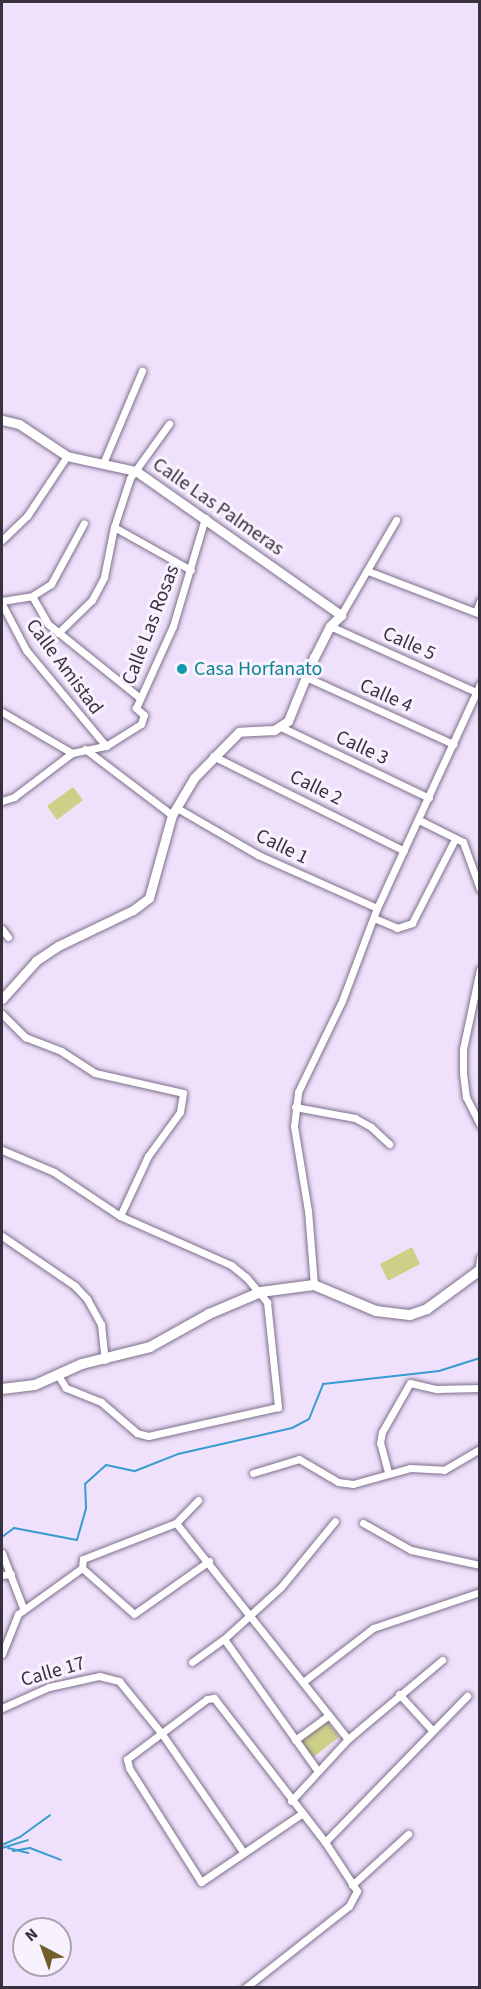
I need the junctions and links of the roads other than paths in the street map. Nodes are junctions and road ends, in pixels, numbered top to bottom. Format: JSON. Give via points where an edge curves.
{"nodes":[{"id":1,"x":142,"y":371,"type":"dead end"},
{"id":2,"x":2,"y":420,"type":"edge"},
{"id":3,"x":169,"y":424,"type":"dead end"},
{"id":4,"x":67,"y":456,"type":"junction"},
{"id":5,"x":104,"y":461,"type":"junction"},
{"id":6,"x":136,"y":471,"type":"junction"},
{"id":7,"x":206,"y":518,"type":"junction"},
{"id":8,"x":396,"y":520,"type":"dead end"},
{"id":9,"x":84,"y":523,"type":"dead end"},
{"id":10,"x":114,"y":527,"type":"junction"},
{"id":11,"x":2,"y":540,"type":"edge"},
{"id":12,"x":191,"y":570,"type":"junction"},
{"id":13,"x":368,"y":571,"type":"junction"},
{"id":14,"x":32,"y":596,"type":"junction"},
{"id":15,"x":480,"y":601,"type":"edge"},
{"id":16,"x":2,"y":603,"type":"edge"},
{"id":17,"x":478,"y":613,"type":"edge"},
{"id":18,"x":341,"y":615,"type":"junction"},
{"id":19,"x":330,"y":626,"type":"junction"},
{"id":20,"x":58,"y":633,"type":"junction"},
{"id":21,"x":306,"y":677,"type":"junction"},
{"id":22,"x":480,"y":684,"type":"edge"},
{"id":23,"x":476,"y":692,"type":"junction"},
{"id":24,"x":140,"y":698,"type":"junction"},
{"id":25,"x":2,"y":712,"type":"edge"},
{"id":26,"x":281,"y":727,"type":"junction"},
{"id":27,"x":453,"y":744,"type":"junction"},
{"id":28,"x":106,"y":746,"type":"junction"},
{"id":29,"x":85,"y":748,"type":"junction"},
{"id":30,"x":72,"y":753,"type":"junction"},
{"id":31,"x":212,"y":756,"type":"junction"},
{"id":32,"x":429,"y":798,"type":"junction"},
{"id":33,"x":2,"y":801,"type":"edge"},
{"id":34,"x":175,"y":812,"type":"junction"},
{"id":35,"x":419,"y":820,"type":"junction"},
{"id":36,"x":456,"y":840,"type":"junction"},
{"id":37,"x":405,"y":850,"type":"junction"},
{"id":38,"x":480,"y":889,"type":"edge"},
{"id":39,"x":377,"y":908,"type":"junction"},
{"id":40,"x":374,"y":918,"type":"junction"},
{"id":41,"x":2,"y":929,"type":"edge"},
{"id":42,"x":8,"y":937,"type":"dead end"},
{"id":43,"x":480,"y":969,"type":"edge"},
{"id":44,"x":2,"y":999,"type":"edge"},
{"id":45,"x":2,"y":1014,"type":"edge"},
{"id":46,"x":295,"y":1107,"type":"junction"},
{"id":47,"x":480,"y":1125,"type":"edge"},
{"id":48,"x":389,"y":1144,"type":"dead end"},
{"id":49,"x":2,"y":1150,"type":"edge"},
{"id":50,"x":120,"y":1216,"type":"junction"},
{"id":51,"x":2,"y":1236,"type":"edge"},
{"id":52,"x":480,"y":1258,"type":"edge"},
{"id":53,"x":479,"y":1273,"type":"edge"},
{"id":54,"x":314,"y":1285,"type":"junction"},
{"id":55,"x":261,"y":1292,"type":"junction"},
{"id":56,"x":105,"y":1360,"type":"junction"},
{"id":57,"x":58,"y":1375,"type":"junction"},
{"id":58,"x":480,"y":1388,"type":"edge"},
{"id":59,"x":2,"y":1389,"type":"edge"},
{"id":60,"x":480,"y":1449,"type":"edge"},
{"id":61,"x":388,"y":1472,"type":"junction"},
{"id":62,"x":253,"y":1473,"type":"dead end"},
{"id":63,"x":198,"y":1500,"type":"dead end"},
{"id":64,"x":335,"y":1521,"type":"dead end"},
{"id":65,"x":176,"y":1523,"type":"junction"},
{"id":66,"x":363,"y":1523,"type":"dead end"},
{"id":67,"x":2,"y":1553,"type":"edge"},
{"id":68,"x":209,"y":1561,"type":"junction"},
{"id":69,"x":480,"y":1564,"type":"edge"},
{"id":70,"x":82,"y":1569,"type":"junction"},
{"id":71,"x":11,"y":1574,"type":"junction"},
{"id":72,"x":2,"y":1575,"type":"edge"},
{"id":73,"x":480,"y":1592,"type":"edge"},
{"id":74,"x":23,"y":1608,"type":"junction"},
{"id":75,"x":250,"y":1615,"type":"junction"},
{"id":76,"x":11,"y":1630,"type":"junction"},
{"id":77,"x":2,"y":1634,"type":"edge"},
{"id":78,"x":224,"y":1639,"type":"junction"},
{"id":79,"x":2,"y":1654,"type":"edge"},
{"id":80,"x":442,"y":1660,"type":"dead end"},
{"id":81,"x":192,"y":1662,"type":"dead end"},
{"id":82,"x":303,"y":1682,"type":"junction"},
{"id":83,"x":399,"y":1694,"type":"junction"},
{"id":84,"x":466,"y":1696,"type":"dead end"},
{"id":85,"x":2,"y":1708,"type":"edge"},
{"id":86,"x":329,"y":1715,"type":"junction"},
{"id":87,"x":432,"y":1730,"type":"junction"},
{"id":88,"x":162,"y":1734,"type":"junction"},
{"id":89,"x":348,"y":1739,"type":"junction"},
{"id":90,"x":295,"y":1740,"type":"junction"},
{"id":91,"x":317,"y":1770,"type":"junction"},
{"id":92,"x":291,"y":1801,"type":"junction"},
{"id":93,"x":301,"y":1814,"type":"junction"},
{"id":94,"x":408,"y":1834,"type":"dead end"},
{"id":95,"x":325,"y":1842,"type":"junction"},
{"id":96,"x":243,"y":1852,"type":"junction"},
{"id":97,"x":352,"y":1885,"type":"junction"},
{"id":98,"x":245,"y":1988,"type":"edge"}],
"edges":[{"from":1,"to":5,"type":"street"},
{"from":2,"to":4,"type":"street","name":"Calle Las Palmeras","via":[[19,424]]},
{"from":3,"to":6,"type":"street"},
{"from":4,"to":5,"type":"street","name":"Calle Las Palmeras"},
{"from":4,"to":11,"type":"street","via":[[27,516]]},
{"from":5,"to":6,"type":"street","name":"Calle Las Palmeras"},
{"from":6,"to":7,"type":"street","name":"Calle Las Palmeras"},
{"from":6,"to":10,"type":"street","via":[[123,493]]},
{"from":7,"to":12,"type":"street","name":"Calle Las Rosas"},
{"from":7,"to":18,"type":"street","name":"Calle Las Palmeras"},
{"from":8,"to":13,"type":"street"},
{"from":9,"to":14,"type":"street","via":[[51,584]]},
{"from":10,"to":12,"type":"street"},
{"from":10,"to":20,"type":"street","via":[[104,577],[92,600]]},
{"from":12,"to":24,"type":"street","name":"Calle Las Rosas","via":[[173,626]]},
{"from":13,"to":17,"type":"street"},
{"from":13,"to":18,"type":"street"},
{"from":14,"to":16,"type":"street"},
{"from":14,"to":20,"type":"street"},
{"from":15,"to":17,"type":"street"},
{"from":16,"to":28,"type":"street","name":"Calle Amistad","via":[[27,650]]},
{"from":18,"to":19,"type":"street"},
{"from":19,"to":21,"type":"street"},
{"from":19,"to":23,"type":"street","name":"Calle 5"},
{"from":20,"to":24,"type":"street"},
{"from":21,"to":26,"type":"street","via":[[288,721]]},
{"from":21,"to":27,"type":"street","name":"Calle 4"},
{"from":22,"to":23,"type":"street"},
{"from":23,"to":27,"type":"street"},
{"from":24,"to":28,"type":"street","name":"Calle Las Rosas","via":[[136,708],[144,716],[141,724]]},
{"from":25,"to":30,"type":"street"},
{"from":26,"to":31,"type":"street","via":[[239,732]]},
{"from":26,"to":32,"type":"street","name":"Calle 3"},
{"from":27,"to":32,"type":"street"},
{"from":28,"to":29,"type":"street","name":"Calle Las Rosas"},
{"from":29,"to":30,"type":"street","name":"Calle Las Rosas"},
{"from":29,"to":34,"type":"street","name":"Calle 1"},
{"from":30,"to":33,"type":"street","name":"Calle Las Rosas","via":[[14,797]]},
{"from":31,"to":34,"type":"street"},
{"from":31,"to":37,"type":"street","name":"Calle 2"},
{"from":32,"to":35,"type":"street"},
{"from":34,"to":39,"type":"street","name":"Calle 1","via":[[258,855]]},
{"from":34,"to":44,"type":"street","via":[[152,890],[142,905],[58,946],[36,961]]},
{"from":35,"to":36,"type":"street"},
{"from":35,"to":37,"type":"street"},
{"from":36,"to":38,"type":"street","via":[[468,850]]},
{"from":36,"to":40,"type":"street","via":[[412,922],[397,928]]},
{"from":37,"to":39,"type":"street"},
{"from":39,"to":40,"type":"street"},
{"from":40,"to":46,"type":"street","via":[[342,1001],[303,1077]]},
{"from":41,"to":42,"type":"street"},
{"from":43,"to":47,"type":"street","via":[[463,1073],[466,1097]]},
{"from":45,"to":50,"type":"street","via":[[25,1037],[61,1051],[95,1073],[183,1094],[180,1112],[148,1156]]},
{"from":46,"to":48,"type":"street","via":[[355,1118],[371,1126]]},
{"from":46,"to":54,"type":"street","via":[[294,1126],[305,1188]]},
{"from":49,"to":50,"type":"street","via":[[54,1172]]},
{"from":50,"to":55,"type":"street","via":[[231,1265]]},
{"from":51,"to":56,"type":"street","via":[[75,1286],[87,1299],[101,1324]]},
{"from":52,"to":53,"type":"street"},
{"from":53,"to":54,"type":"main road","via":[[427,1309],[410,1315],[376,1311]]},
{"from":54,"to":55,"type":"main road","via":[[298,1284]]},
{"from":55,"to":56,"type":"main road","via":[[209,1314],[150,1347]]},
{"from":55,"to":57,"type":"street","via":[[267,1302],[278,1407],[148,1436],[137,1433],[101,1402],[66,1388]]},
{"from":56,"to":57,"type":"main road","via":[[82,1364]]},
{"from":57,"to":59,"type":"main road","via":[[16,1390]]},
{"from":58,"to":61,"type":"street","via":[[437,1389],[410,1383],[382,1432],[380,1443]]},
{"from":60,"to":61,"type":"street","via":[[444,1470]]},
{"from":61,"to":62,"type":"street","via":[[353,1484],[338,1482],[299,1459]]},
{"from":63,"to":65,"type":"street"},
{"from":64,"to":75,"type":"street","via":[[281,1587]]},
{"from":65,"to":68,"type":"street"},
{"from":65,"to":70,"type":"street","via":[[82,1559]]},
{"from":66,"to":69,"type":"street","via":[[411,1550]]},
{"from":67,"to":71,"type":"street"},
{"from":68,"to":70,"type":"street","via":[[134,1614]]},
{"from":68,"to":75,"type":"street"},
{"from":70,"to":74,"type":"street"},
{"from":71,"to":72,"type":"street"},
{"from":71,"to":74,"type":"street"},
{"from":73,"to":82,"type":"street","via":[[373,1628]]},
{"from":74,"to":76,"type":"street"},
{"from":75,"to":78,"type":"street"},
{"from":75,"to":82,"type":"street","via":[[295,1677]]},
{"from":76,"to":77,"type":"street"},
{"from":76,"to":79,"type":"street"},
{"from":78,"to":81,"type":"street"},
{"from":78,"to":90,"type":"street"},
{"from":80,"to":83,"type":"street"},
{"from":82,"to":86,"type":"street"},
{"from":83,"to":87,"type":"street"},
{"from":83,"to":89,"type":"street"},
{"from":84,"to":87,"type":"street"},
{"from":85,"to":88,"type":"street","name":"Calle 17","via":[[39,1690],[110,1677],[127,1688]]},
{"from":86,"to":89,"type":"street"},
{"from":86,"to":90,"type":"street"},
{"from":87,"to":95,"type":"street"},
{"from":88,"to":92,"type":"street","via":[[214,1698]]},
{"from":88,"to":96,"type":"street","name":"Calle 17"},
{"from":88,"to":96,"type":"street","via":[[130,1754],[127,1765],[195,1876],[201,1882],[207,1881]]},
{"from":89,"to":91,"type":"street"},
{"from":90,"to":91,"type":"street"},
{"from":91,"to":92,"type":"street"},
{"from":92,"to":93,"type":"street"},
{"from":93,"to":95,"type":"street"},
{"from":93,"to":96,"type":"street"},
{"from":94,"to":97,"type":"street"},
{"from":95,"to":97,"type":"street"},
{"from":97,"to":98,"type":"street","via":[[357,1891],[349,1906]]}]}
